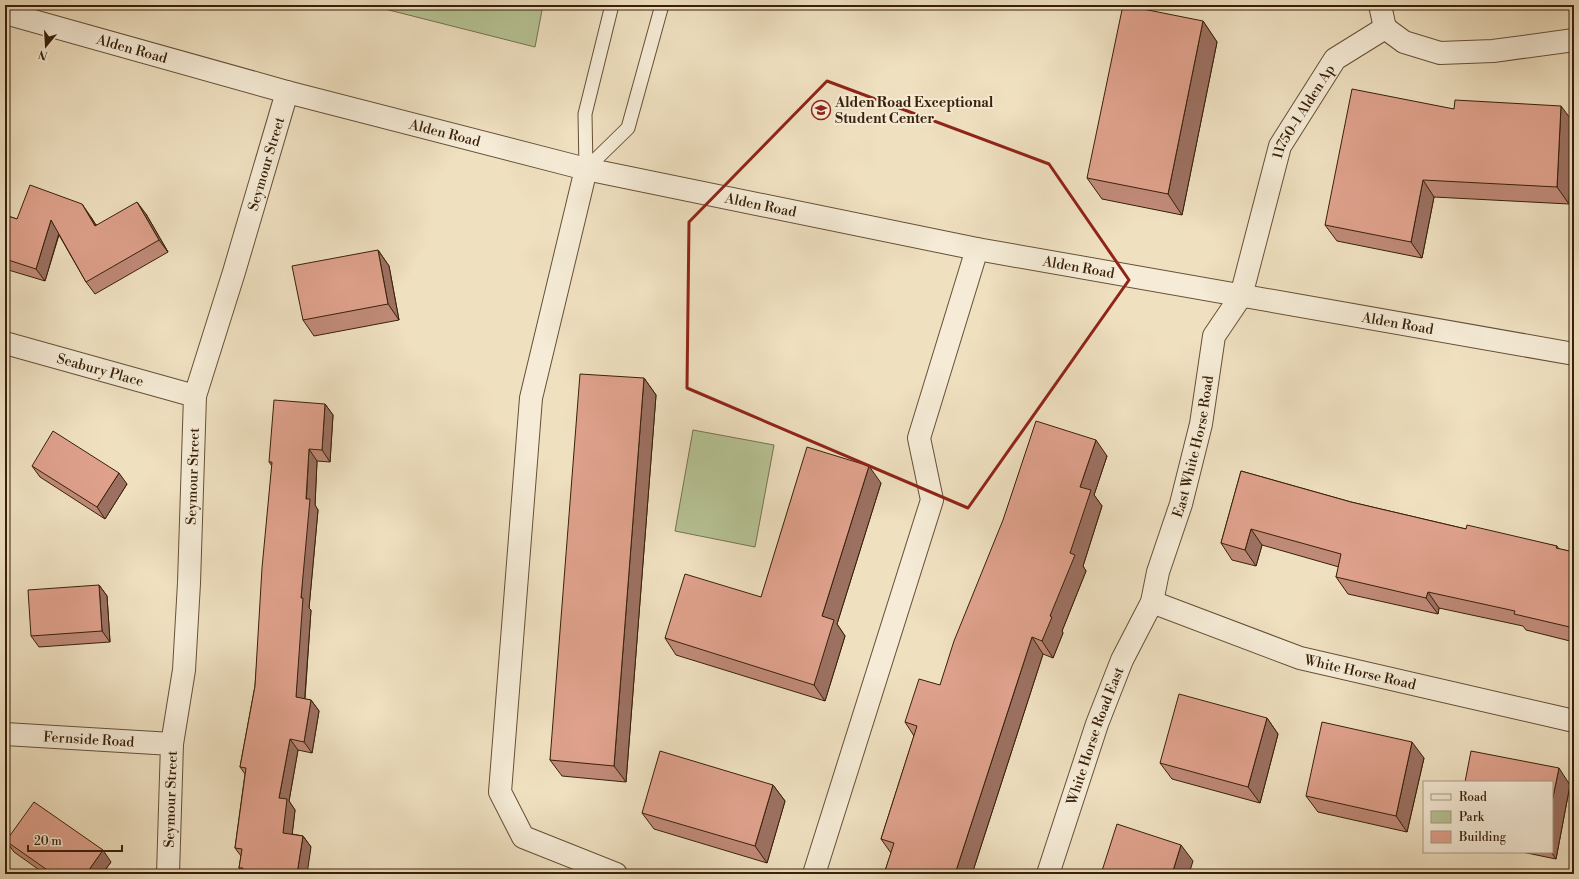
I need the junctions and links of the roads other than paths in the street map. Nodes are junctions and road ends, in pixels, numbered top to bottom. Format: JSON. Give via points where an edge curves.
{"nodes":[{"id":1,"x":612,"y":5,"type":"edge"},
{"id":2,"x":662,"y":5,"type":"edge"},
{"id":3,"x":1380,"y":5,"type":"edge"},
{"id":4,"x":5,"y":13,"type":"edge"},
{"id":5,"x":1385,"y":28,"type":"junction"},
{"id":6,"x":1574,"y":40,"type":"edge"},
{"id":7,"x":287,"y":92,"type":"junction"},
{"id":8,"x":586,"y":169,"type":"junction"},
{"id":9,"x":977,"y":249,"type":"junction"},
{"id":10,"x":1241,"y":296,"type":"junction"},
{"id":11,"x":5,"y":343,"type":"edge"},
{"id":12,"x":1528,"y":347,"type":"junction"},
{"id":13,"x":1574,"y":354,"type":"edge"},
{"id":14,"x":1574,"y":370,"type":"edge"},
{"id":15,"x":195,"y":396,"type":"junction"},
{"id":16,"x":1152,"y":602,"type":"junction"},
{"id":17,"x":1574,"y":721,"type":"edge"},
{"id":18,"x":5,"y":734,"type":"edge"},
{"id":19,"x":172,"y":744,"type":"junction"},
{"id":20,"x":168,"y":874,"type":"edge"},
{"id":21,"x":616,"y":874,"type":"edge"},
{"id":22,"x":814,"y":874,"type":"edge"},
{"id":23,"x":1048,"y":874,"type":"edge"}],
"edges":[{"from":1,"to":8,"type":"lane","via":[[585,114]]},
{"from":2,"to":8,"type":"lane","via":[[628,128]]},
{"from":3,"to":5,"type":"street"},
{"from":4,"to":7,"type":"street","name":"Alden Road"},
{"from":5,"to":6,"type":"street","via":[[1404,42],[1440,53],[1493,51]]},
{"from":5,"to":10,"type":"street","name":"11750-1 Alden Ap","via":[[1335,59],[1280,146]]},
{"from":7,"to":8,"type":"street","name":"Alden Road"},
{"from":7,"to":15,"type":"street","name":"Seymour Street"},
{"from":8,"to":9,"type":"street","name":"Alden Road"},
{"from":8,"to":21,"type":"street","via":[[531,398],[500,792],[523,837]]},
{"from":9,"to":10,"type":"street","name":"Alden Road"},
{"from":9,"to":22,"type":"street","via":[[919,438],[932,500]]},
{"from":10,"to":12,"type":"street","name":"Alden Road"},
{"from":10,"to":16,"type":"street","name":"East White Horse Road","via":[[1214,336],[1201,424],[1181,504],[1158,572]]},
{"from":11,"to":15,"type":"street","name":"Seabury Place"},
{"from":12,"to":13,"type":"street","name":"Alden Road"},
{"from":12,"to":14,"type":"street","name":"Alden Road"},
{"from":15,"to":19,"type":"street","name":"Seymour Street","via":[[190,583],[184,670]]},
{"from":16,"to":17,"type":"street","name":"White Horse Road","via":[[1300,658]]},
{"from":16,"to":23,"type":"street","name":"White Horse Road East","via":[[1122,660],[1097,724]]},
{"from":18,"to":19,"type":"street","name":"Fernside Road"},
{"from":19,"to":20,"type":"street","name":"Seymour Street"}]}
